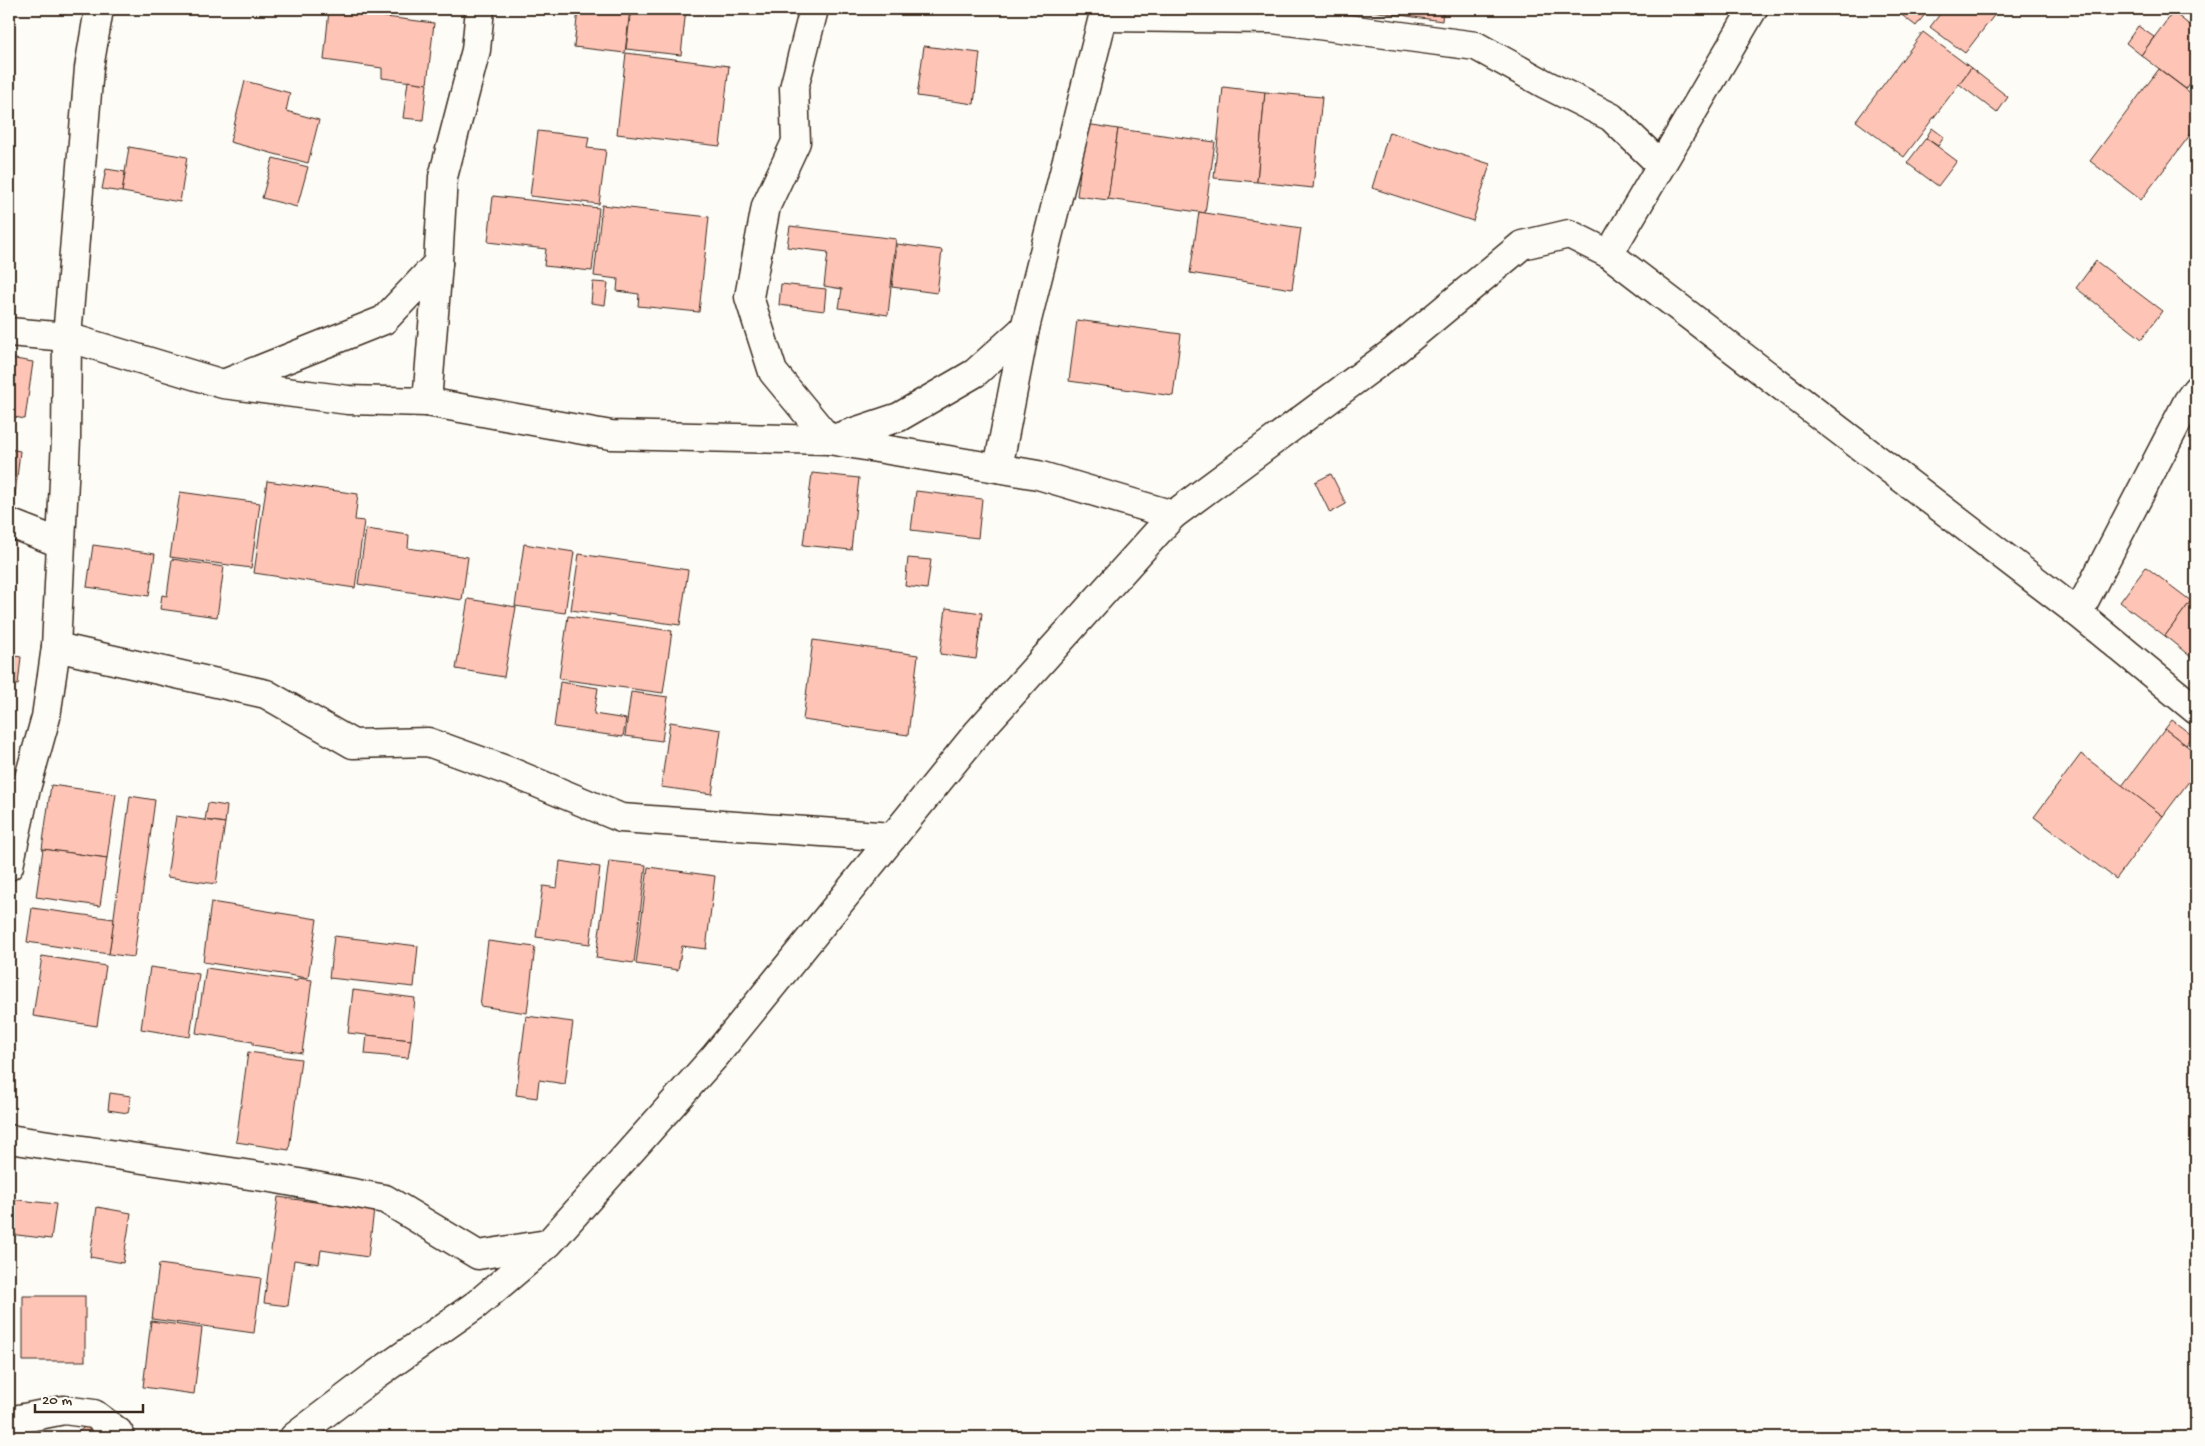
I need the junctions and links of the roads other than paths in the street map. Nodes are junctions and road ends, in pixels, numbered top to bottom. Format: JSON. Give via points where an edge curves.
{"nodes":[{"id":1,"x":99,"y":9,"type":"edge"},
{"id":2,"x":480,"y":9,"type":"edge"},
{"id":3,"x":814,"y":9,"type":"edge"},
{"id":4,"x":1753,"y":9,"type":"edge"},
{"id":5,"x":1105,"y":13,"type":"edge"},
{"id":6,"x":1661,"y":165,"type":"junction"},
{"id":7,"x":1609,"y":254,"type":"junction"},
{"id":8,"x":438,"y":264,"type":"junction"},
{"id":9,"x":1024,"y":328,"type":"junction"},
{"id":10,"x":9,"y":332,"type":"edge"},
{"id":11,"x":67,"y":336,"type":"junction"},
{"id":12,"x":223,"y":384,"type":"junction"},
{"id":13,"x":2196,"y":390,"type":"edge"},
{"id":14,"x":427,"y":402,"type":"junction"},
{"id":15,"x":829,"y":440,"type":"junction"},
{"id":16,"x":998,"y":468,"type":"junction"},
{"id":17,"x":1172,"y":516,"type":"junction"},
{"id":18,"x":9,"y":523,"type":"edge"},
{"id":19,"x":60,"y":543,"type":"junction"},
{"id":20,"x":2078,"y":613,"type":"junction"},
{"id":21,"x":56,"y":647,"type":"junction"},
{"id":22,"x":2196,"y":710,"type":"edge"},
{"id":23,"x":893,"y":837,"type":"junction"},
{"id":24,"x":9,"y":866,"type":"edge"},
{"id":25,"x":9,"y":1139,"type":"edge"},
{"id":26,"x":549,"y":1244,"type":"junction"},
{"id":27,"x":9,"y":1421,"type":"edge"},
{"id":28,"x":120,"y":1437,"type":"edge"},
{"id":29,"x":294,"y":1437,"type":"edge"}],
"edges":[{"from":1,"to":11,"type":"street","via":[[90,68]]},
{"from":2,"to":8,"type":"street","via":[[476,50],[443,177]]},
{"from":3,"to":15,"type":"street","via":[[794,88],[796,142],[766,206],[749,297],[773,372]]},
{"from":4,"to":6,"type":"street"},
{"from":5,"to":6,"type":"street","via":[[1273,19],[1476,46],[1611,117]]},
{"from":5,"to":9,"type":"street"},
{"from":6,"to":7,"type":"street"},
{"from":7,"to":17,"type":"street","via":[[1569,234],[1522,245],[1393,352]]},
{"from":7,"to":20,"type":"street"},
{"from":8,"to":12,"type":"street","via":[[384,320]]},
{"from":8,"to":14,"type":"street"},
{"from":9,"to":15,"type":"street","via":[[975,372],[899,417]]},
{"from":9,"to":16,"type":"street"},
{"from":10,"to":11,"type":"street"},
{"from":11,"to":12,"type":"street"},
{"from":11,"to":19,"type":"street"},
{"from":12,"to":14,"type":"street","via":[[348,400]]},
{"from":13,"to":20,"type":"street"},
{"from":14,"to":15,"type":"street","via":[[611,434]]},
{"from":15,"to":16,"type":"street"},
{"from":16,"to":17,"type":"street","via":[[1038,475]]},
{"from":17,"to":23,"type":"street","via":[[978,732]]},
{"from":18,"to":19,"type":"street"},
{"from":19,"to":21,"type":"street"},
{"from":20,"to":22,"type":"street"},
{"from":21,"to":23,"type":"street","via":[[266,694],[353,744],[428,742],[621,818]]},
{"from":21,"to":24,"type":"street","via":[[46,717]]},
{"from":23,"to":26,"type":"street","via":[[716,1055]]},
{"from":25,"to":26,"type":"street","via":[[386,1198],[478,1255]]},
{"from":26,"to":29,"type":"street","via":[[476,1304]]},
{"from":27,"to":28,"type":"street","via":[[64,1410],[94,1414]]}]}
